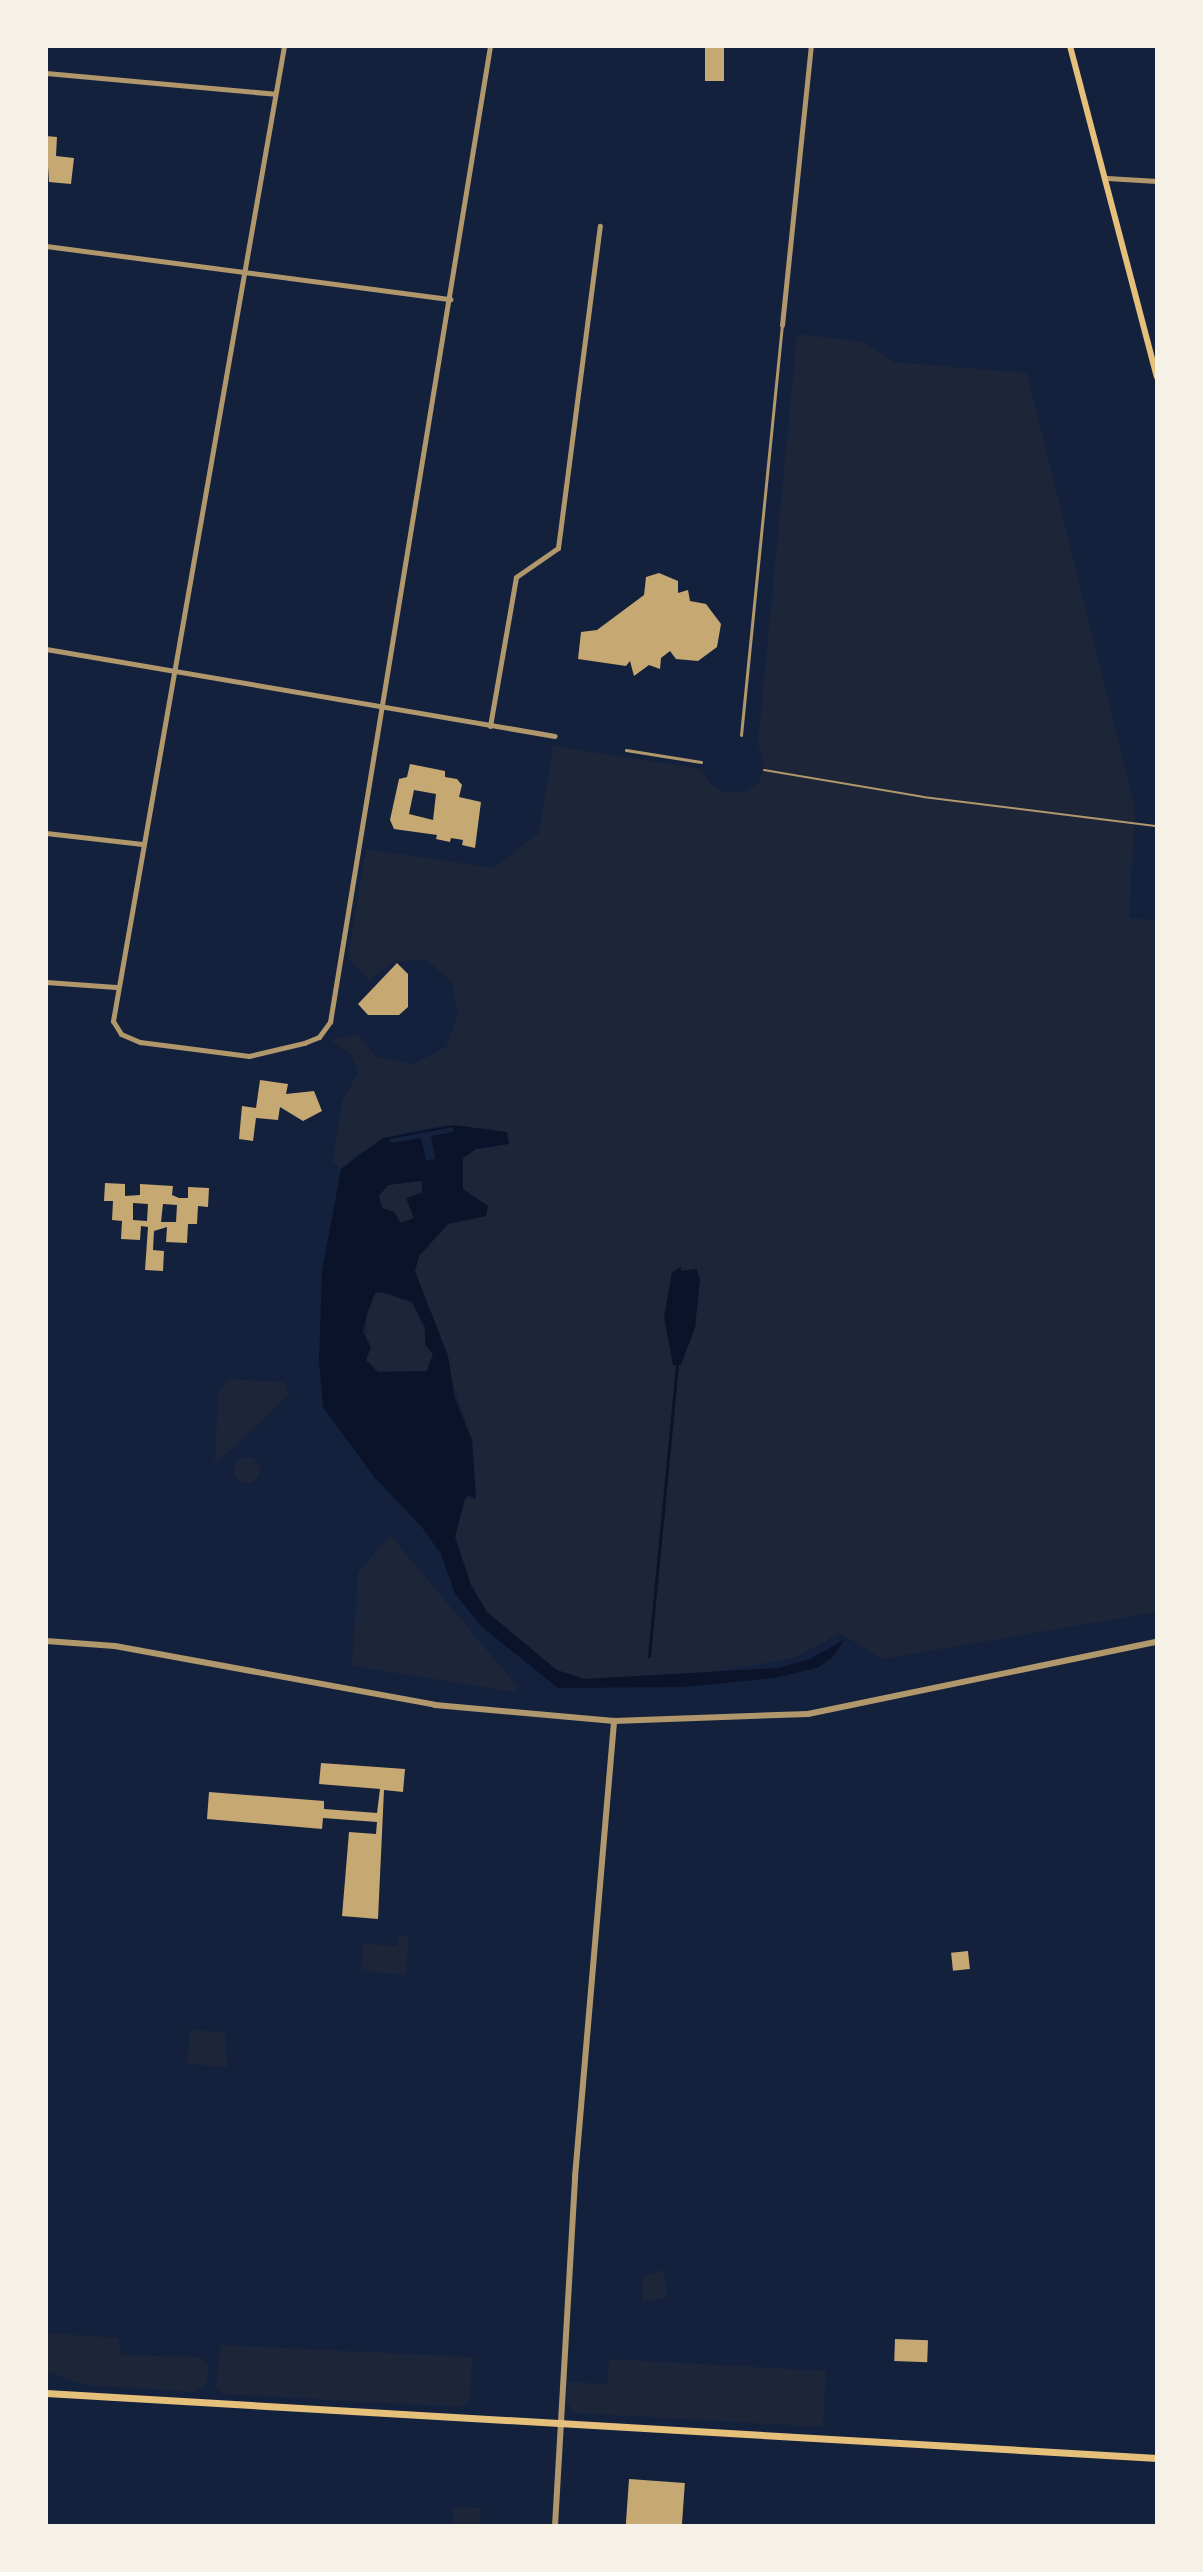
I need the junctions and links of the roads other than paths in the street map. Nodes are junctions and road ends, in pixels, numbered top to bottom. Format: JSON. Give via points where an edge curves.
{"nodes":[{"id":1,"x":284,"y":46,"type":"edge"},
{"id":2,"x":490,"y":46,"type":"edge"},
{"id":3,"x":811,"y":46,"type":"edge"},
{"id":4,"x":1070,"y":46,"type":"edge"},
{"id":5,"x":46,"y":73,"type":"edge"},
{"id":6,"x":275,"y":94,"type":"junction"},
{"id":7,"x":1107,"y":178,"type":"junction"},
{"id":8,"x":1157,"y":181,"type":"edge"},
{"id":9,"x":600,"y":226,"type":"dead end"},
{"id":10,"x":46,"y":246,"type":"edge"},
{"id":11,"x":244,"y":271,"type":"junction"},
{"id":12,"x":451,"y":299,"type":"junction"},
{"id":13,"x":782,"y":325,"type":"joint"},
{"id":14,"x":1157,"y":377,"type":"edge"},
{"id":15,"x":46,"y":649,"type":"edge"},
{"id":16,"x":173,"y":671,"type":"junction"},
{"id":17,"x":385,"y":711,"type":"junction"},
{"id":18,"x":490,"y":726,"type":"junction"},
{"id":19,"x":741,"y":735,"type":"dead end"},
{"id":20,"x":555,"y":736,"type":"dead end"},
{"id":21,"x":626,"y":750,"type":"dead end"},
{"id":22,"x":701,"y":762,"type":"dead end"},
{"id":23,"x":764,"y":770,"type":"dead end"},
{"id":24,"x":1157,"y":826,"type":"edge"},
{"id":25,"x":46,"y":833,"type":"edge"},
{"id":26,"x":142,"y":844,"type":"junction"},
{"id":27,"x":46,"y":982,"type":"edge"},
{"id":28,"x":116,"y":987,"type":"junction"},
{"id":29,"x":46,"y":1641,"type":"edge"},
{"id":30,"x":1157,"y":1642,"type":"edge"},
{"id":31,"x":614,"y":1721,"type":"junction"},
{"id":32,"x":46,"y":2393,"type":"edge"},
{"id":33,"x":559,"y":2423,"type":"junction"},
{"id":34,"x":1157,"y":2458,"type":"edge"},
{"id":35,"x":555,"y":2526,"type":"edge"}],
"edges":[{"from":1,"to":6,"type":"street"},
{"from":2,"to":12,"type":"street"},
{"from":3,"to":13,"type":"street"},
{"from":4,"to":7,"type":"main road"},
{"from":5,"to":6,"type":"street"},
{"from":6,"to":11,"type":"street"},
{"from":7,"to":8,"type":"street"},
{"from":7,"to":14,"type":"main road"},
{"from":9,"to":18,"type":"street","via":[[558,548],[516,577]]},
{"from":10,"to":11,"type":"street"},
{"from":11,"to":12,"type":"street"},
{"from":11,"to":16,"type":"street"},
{"from":12,"to":17,"type":"street"},
{"from":13,"to":19,"type":"street"},
{"from":15,"to":16,"type":"street"},
{"from":16,"to":17,"type":"street"},
{"from":16,"to":26,"type":"street"},
{"from":17,"to":18,"type":"street"},
{"from":17,"to":28,"type":"street","via":[[327,1030],[304,1043],[249,1056],[140,1042],[115,1030]]},
{"from":18,"to":20,"type":"street"},
{"from":21,"to":22,"type":"street"},
{"from":23,"to":24,"type":"lane","via":[[923,797]]},
{"from":25,"to":26,"type":"street"},
{"from":26,"to":28,"type":"street"},
{"from":27,"to":28,"type":"street"},
{"from":29,"to":31,"type":"street","via":[[115,1646],[435,1705]]},
{"from":30,"to":31,"type":"street","via":[[808,1714]]},
{"from":31,"to":33,"type":"street"},
{"from":32,"to":33,"type":"main road"},
{"from":33,"to":34,"type":"main road"},
{"from":33,"to":35,"type":"street"}]}
